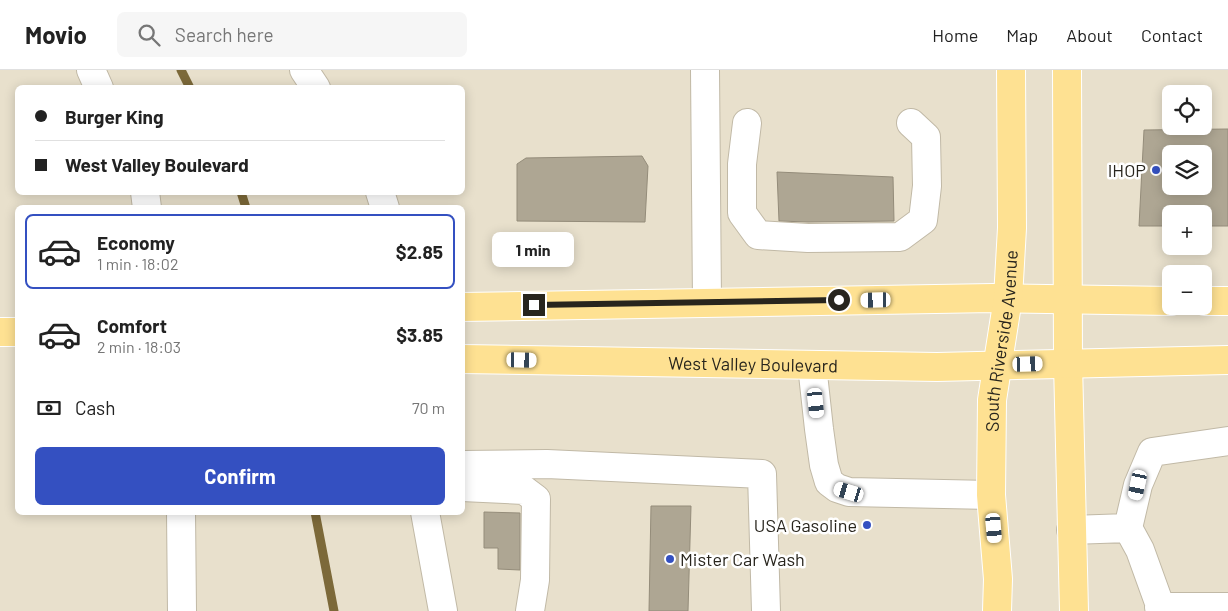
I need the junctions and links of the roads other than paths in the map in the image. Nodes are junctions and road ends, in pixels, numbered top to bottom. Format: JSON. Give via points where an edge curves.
{"nodes":[{"id":1,"x":90,"y":70,"type":"edge"},
{"id":2,"x":304,"y":70,"type":"edge"},
{"id":3,"x":705,"y":70,"type":"edge"},
{"id":4,"x":1012,"y":70,"type":"edge"},
{"id":5,"x":1067,"y":70,"type":"edge"},
{"id":6,"x":98,"y":85,"type":"edge"},
{"id":7,"x":314,"y":85,"type":"edge"},
{"id":8,"x":747,"y":122,"type":"dead end"},
{"id":9,"x":911,"y":124,"type":"dead end"},
{"id":10,"x":1008,"y":298,"type":"junction"},
{"id":11,"x":1067,"y":300,"type":"junction"},
{"id":12,"x":1162,"y":301,"type":"edge"},
{"id":13,"x":1212,"y":301,"type":"edge"},
{"id":14,"x":1228,"y":301,"type":"edge"},
{"id":15,"x":707,"y":302,"type":"junction"},
{"id":16,"x":465,"y":307,"type":"edge"},
{"id":17,"x":0,"y":332,"type":"edge"},
{"id":18,"x":15,"y":332,"type":"edge"},
{"id":19,"x":465,"y":359,"type":"edge"},
{"id":20,"x":1228,"y":360,"type":"edge"},
{"id":21,"x":1055,"y":364,"type":"junction"},
{"id":22,"x":812,"y":365,"type":"junction"},
{"id":23,"x":997,"y":365,"type":"junction"},
{"id":24,"x":1228,"y":441,"type":"edge"},
{"id":25,"x":465,"y":465,"type":"edge"},
{"id":26,"x":465,"y":487,"type":"edge"},
{"id":27,"x":991,"y":495,"type":"junction"},
{"id":28,"x":182,"y":515,"type":"edge"},
{"id":29,"x":426,"y":515,"type":"edge"},
{"id":30,"x":1128,"y":528,"type":"junction"},
{"id":31,"x":1071,"y":530,"type":"junction"},
{"id":32,"x":535,"y":580,"type":"junction"},
{"id":33,"x":1228,"y":606,"type":"edge"},
{"id":34,"x":1161,"y":609,"type":"edge"},
{"id":35,"x":182,"y":611,"type":"edge"},
{"id":36,"x":443,"y":611,"type":"edge"},
{"id":37,"x":530,"y":611,"type":"edge"},
{"id":38,"x":546,"y":611,"type":"edge"},
{"id":39,"x":766,"y":611,"type":"edge"},
{"id":40,"x":998,"y":611,"type":"edge"},
{"id":41,"x":1074,"y":611,"type":"edge"}],
"edges":[{"from":1,"to":6,"type":"street"},
{"from":2,"to":7,"type":"street"},
{"from":3,"to":15,"type":"street"},
{"from":4,"to":10,"type":"main road","name":"South Riverside Avenue","via":[[1012,228]]},
{"from":5,"to":11,"type":"main road"},
{"from":8,"to":9,"type":"street","via":[[742,164],[742,213],[758,235],[808,238],[900,237],[923,220],[927,186],[926,138]]},
{"from":10,"to":11,"type":"main road"},
{"from":10,"to":15,"type":"main road"},
{"from":10,"to":23,"type":"main road","name":"South Riverside Avenue"},
{"from":11,"to":12,"type":"main road"},
{"from":11,"to":21,"type":"main road"},
{"from":13,"to":14,"type":"main road"},
{"from":15,"to":16,"type":"main road"},
{"from":17,"to":18,"type":"main road"},
{"from":19,"to":22,"type":"main road","name":"West Valley Boulevard"},
{"from":20,"to":21,"type":"main road","name":"West Valley Boulevard"},
{"from":21,"to":23,"type":"main road","name":"West Valley Boulevard"},
{"from":21,"to":31,"type":"main road"},
{"from":22,"to":23,"type":"main road","name":"West Valley Boulevard"},
{"from":22,"to":27,"type":"street","via":[[829,482],[837,488],[849,492]]},
{"from":23,"to":27,"type":"main road","name":"South Riverside Avenue","via":[[992,400]]},
{"from":24,"to":30,"type":"street","via":[[1152,452],[1138,485]]},
{"from":25,"to":39,"type":"street","via":[[546,464],[762,474]]},
{"from":26,"to":32,"type":"street","via":[[524,490],[536,499]]},
{"from":27,"to":40,"type":"main road","name":"South Riverside Avenue"},
{"from":28,"to":35,"type":"street"},
{"from":29,"to":36,"type":"street"},
{"from":30,"to":31,"type":"street"},
{"from":30,"to":34,"type":"street","via":[[1140,550]]},
{"from":31,"to":41,"type":"main road"},
{"from":32,"to":37,"type":"street"},
{"from":32,"to":38,"type":"street"},
{"from":33,"to":34,"type":"street"}]}
